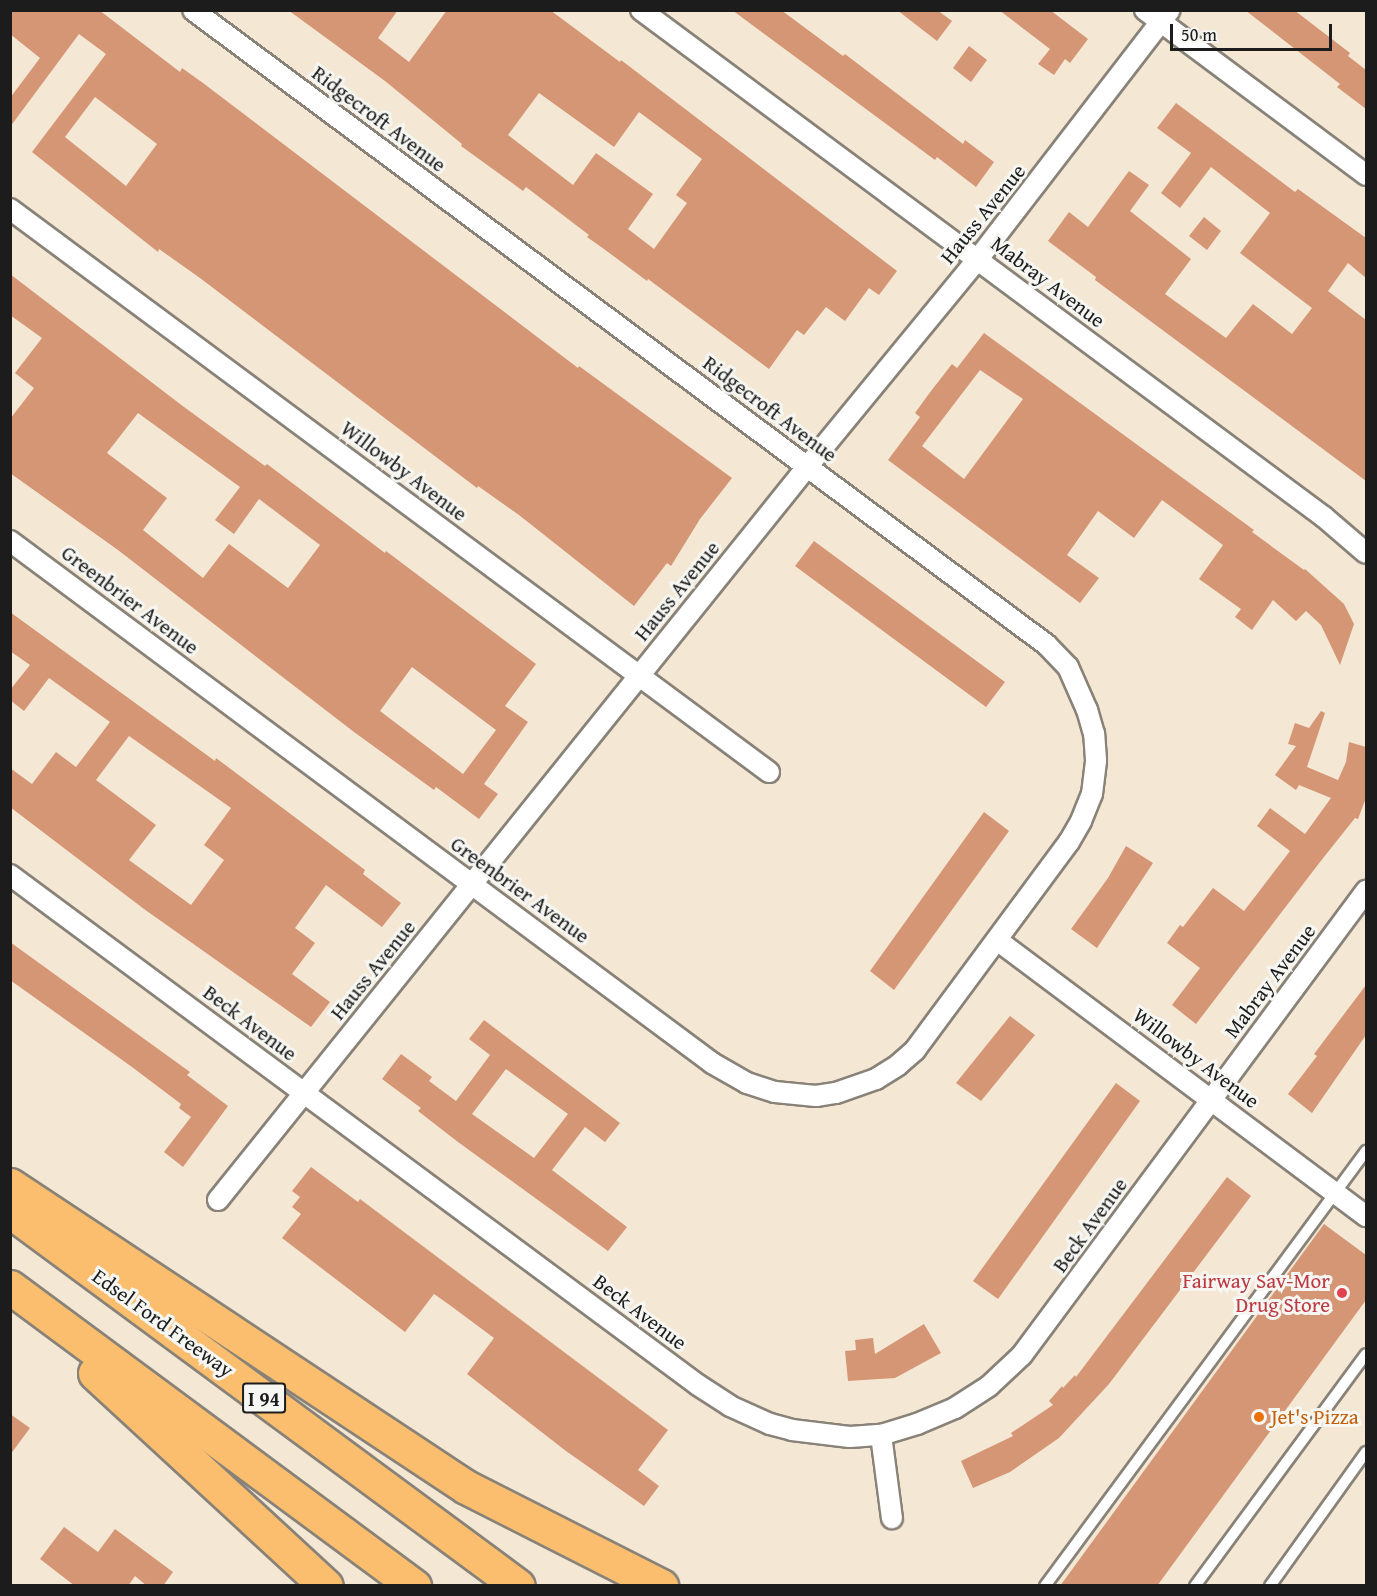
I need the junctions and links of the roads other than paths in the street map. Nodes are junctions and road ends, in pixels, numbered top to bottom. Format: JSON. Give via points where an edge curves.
{"nodes":[{"id":1,"x":193,"y":10,"type":"edge"},
{"id":2,"x":641,"y":10,"type":"edge"},
{"id":3,"x":1159,"y":14,"type":"edge"},
{"id":4,"x":1366,"y":175,"type":"edge"},
{"id":5,"x":10,"y":209,"type":"edge"},
{"id":6,"x":978,"y":259,"type":"junction"},
{"id":7,"x":807,"y":467,"type":"junction"},
{"id":8,"x":10,"y":541,"type":"edge"},
{"id":9,"x":1366,"y":553,"type":"edge"},
{"id":10,"x":639,"y":675,"type":"junction"},
{"id":11,"x":770,"y":772,"type":"dead end"},
{"id":12,"x":10,"y":875,"type":"edge"},
{"id":13,"x":472,"y":884,"type":"junction"},
{"id":14,"x":1366,"y":891,"type":"edge"},
{"id":15,"x":997,"y":940,"type":"junction"},
{"id":16,"x":304,"y":1093,"type":"junction"},
{"id":17,"x":1212,"y":1100,"type":"junction"},
{"id":18,"x":1366,"y":1150,"type":"edge"},
{"id":19,"x":10,"y":1185,"type":"edge"},
{"id":20,"x":1335,"y":1192,"type":"junction"},
{"id":21,"x":218,"y":1200,"type":"dead end"},
{"id":22,"x":10,"y":1211,"type":"edge"},
{"id":23,"x":1366,"y":1216,"type":"edge"},
{"id":24,"x":10,"y":1287,"type":"edge"},
{"id":25,"x":10,"y":1299,"type":"edge"},
{"id":26,"x":1366,"y":1354,"type":"edge"},
{"id":27,"x":881,"y":1435,"type":"junction"},
{"id":28,"x":1366,"y":1452,"type":"edge"},
{"id":29,"x":892,"y":1518,"type":"dead end"},
{"id":30,"x":326,"y":1586,"type":"edge"},
{"id":31,"x":414,"y":1586,"type":"edge"},
{"id":32,"x":518,"y":1586,"type":"edge"},
{"id":33,"x":661,"y":1586,"type":"edge"},
{"id":34,"x":1045,"y":1586,"type":"edge"},
{"id":35,"x":1195,"y":1586,"type":"edge"},
{"id":36,"x":1270,"y":1586,"type":"edge"}],
"edges":[{"from":1,"to":7,"type":"street","name":"Ridgecroft Avenue"},
{"from":2,"to":6,"type":"street","name":"Mabray Avenue"},
{"from":3,"to":4,"type":"street"},
{"from":3,"to":6,"type":"street","name":"Hauss Avenue"},
{"from":5,"to":10,"type":"street","name":"Willowby Avenue"},
{"from":6,"to":7,"type":"street","name":"Hauss Avenue"},
{"from":6,"to":9,"type":"street","name":"Mabray Avenue","via":[[1324,517]]},
{"from":7,"to":10,"type":"street","name":"Hauss Avenue"},
{"from":7,"to":15,"type":"street","name":"Ridgecroft Avenue","via":[[1047,645],[1068,667],[1087,710],[1096,760],[1092,794],[1069,842]]},
{"from":8,"to":13,"type":"street","name":"Greenbrier Avenue"},
{"from":10,"to":11,"type":"street","name":"Willowby Avenue"},
{"from":10,"to":13,"type":"street","name":"Hauss Avenue"},
{"from":12,"to":16,"type":"street","name":"Beck Avenue"},
{"from":13,"to":15,"type":"street","name":"Greenbrier Avenue","via":[[731,1075],[762,1089],[791,1095],[836,1093],[876,1079],[898,1065],[930,1031]]},
{"from":13,"to":16,"type":"street","name":"Hauss Avenue"},
{"from":14,"to":17,"type":"street","name":"Mabray Avenue"},
{"from":15,"to":17,"type":"street","name":"Willowby Avenue"},
{"from":16,"to":21,"type":"street","name":"Hauss Avenue"},
{"from":16,"to":27,"type":"street","name":"Beck Avenue","via":[[730,1406],[792,1430],[850,1437]]},
{"from":17,"to":20,"type":"street","name":"Willowby Avenue"},
{"from":17,"to":27,"type":"street","name":"Beck Avenue","via":[[1022,1355],[989,1386],[955,1408]]},
{"from":18,"to":20,"type":"lane"},
{"from":19,"to":33,"type":"highway","via":[[466,1487]]},
{"from":20,"to":23,"type":"street","name":"Willowby Avenue"},
{"from":20,"to":34,"type":"lane"},
{"from":22,"to":32,"type":"highway","name":"Edsel Ford Freeway","number":"I 94"},
{"from":24,"to":31,"type":"highway"},
{"from":25,"to":30,"type":"highway"},
{"from":26,"to":35,"type":"lane"},
{"from":27,"to":29,"type":"street"},
{"from":28,"to":36,"type":"lane"}]}
